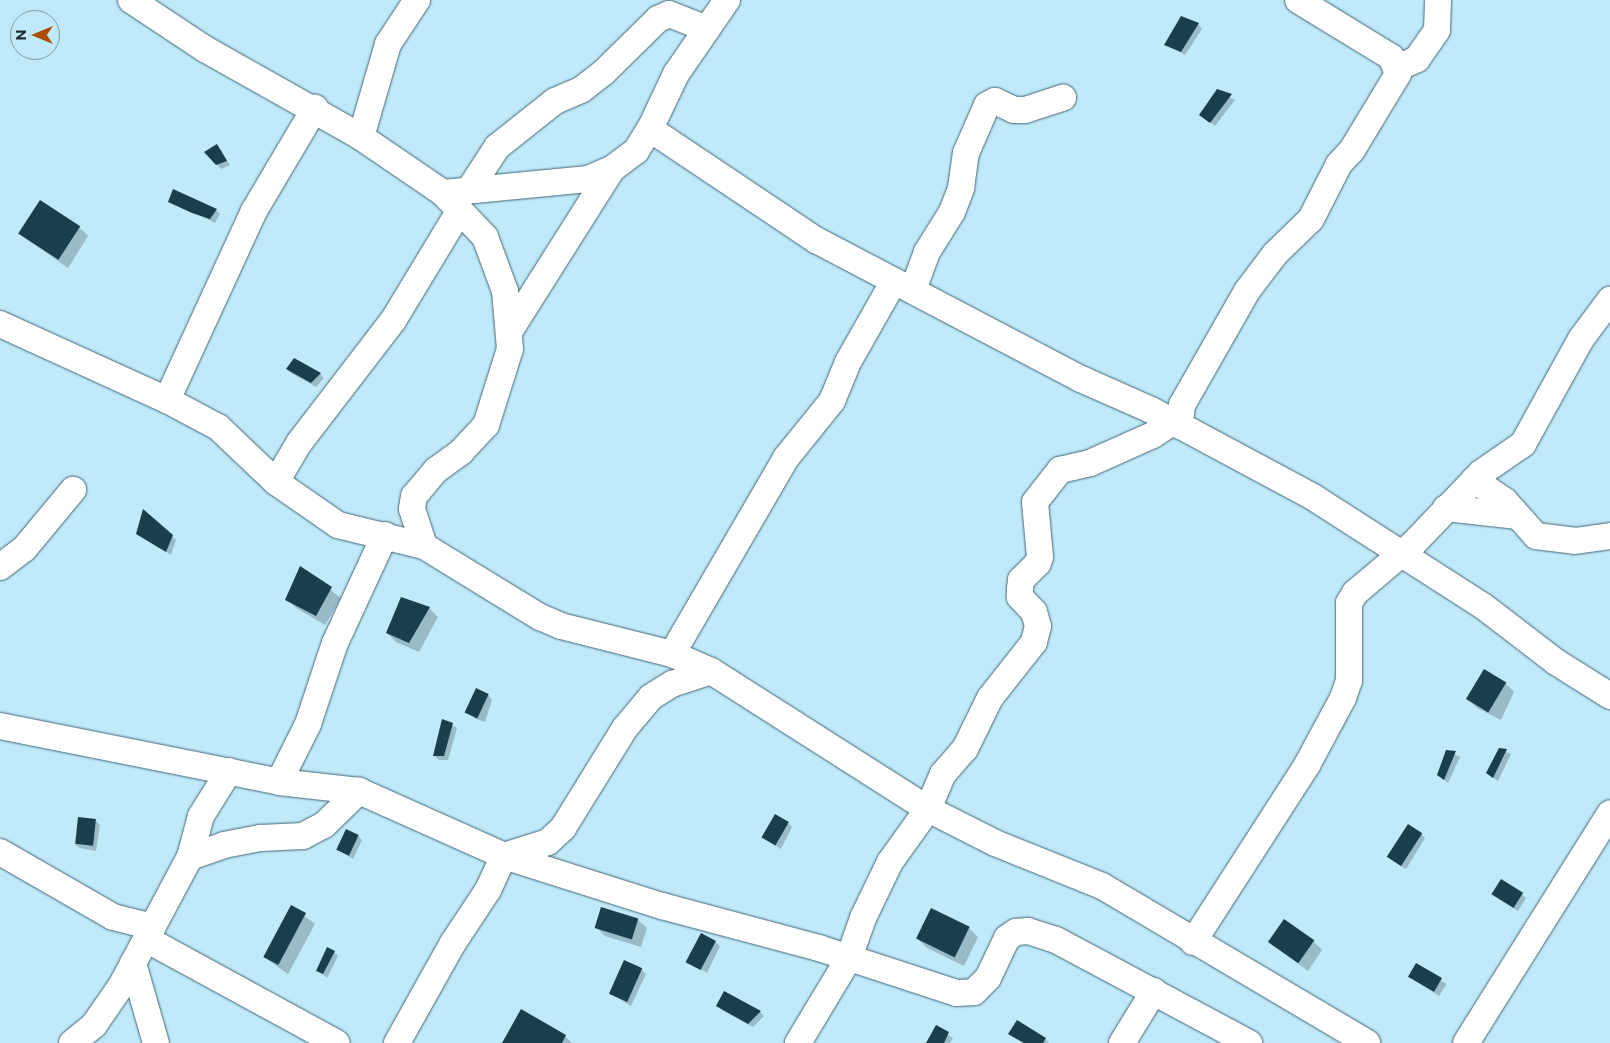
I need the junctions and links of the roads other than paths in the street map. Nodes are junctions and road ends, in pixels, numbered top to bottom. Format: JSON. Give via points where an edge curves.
{"nodes":[{"id":1,"x":131,"y":0,"type":"edge"},
{"id":2,"x":417,"y":0,"type":"edge"},
{"id":3,"x":727,"y":0,"type":"edge"},
{"id":4,"x":1298,"y":0,"type":"edge"},
{"id":5,"x":1438,"y":0,"type":"edge"},
{"id":6,"x":707,"y":29,"type":"junction"},
{"id":7,"x":1397,"y":68,"type":"junction"},
{"id":8,"x":1063,"y":98,"type":"dead end"},
{"id":9,"x":315,"y":108,"type":"junction"},
{"id":10,"x":650,"y":129,"type":"junction"},
{"id":11,"x":361,"y":137,"type":"junction"},
{"id":12,"x":612,"y":169,"type":"junction"},
{"id":13,"x":457,"y":198,"type":"junction"},
{"id":14,"x":903,"y":285,"type":"junction"},
{"id":15,"x":1610,"y":300,"type":"edge"},
{"id":16,"x":0,"y":324,"type":"edge"},
{"id":17,"x":508,"y":332,"type":"junction"},
{"id":18,"x":167,"y":400,"type":"junction"},
{"id":19,"x":1171,"y":416,"type":"junction"},
{"id":20,"x":1474,"y":480,"type":"junction"},
{"id":21,"x":276,"y":482,"type":"junction"},
{"id":22,"x":73,"y":490,"type":"dead end"},
{"id":23,"x":1446,"y":508,"type":"junction"},
{"id":24,"x":1516,"y":516,"type":"junction"},
{"id":25,"x":385,"y":536,"type":"junction"},
{"id":26,"x":1610,"y":536,"type":"edge"},
{"id":27,"x":424,"y":546,"type":"junction"},
{"id":28,"x":1402,"y":554,"type":"junction"},
{"id":29,"x":0,"y":567,"type":"edge"},
{"id":30,"x":672,"y":654,"type":"junction"},
{"id":31,"x":711,"y":671,"type":"junction"},
{"id":32,"x":1610,"y":696,"type":"edge"},
{"id":33,"x":0,"y":726,"type":"edge"},
{"id":34,"x":229,"y":770,"type":"junction"},
{"id":35,"x":279,"y":782,"type":"junction"},
{"id":36,"x":358,"y":791,"type":"junction"},
{"id":37,"x":928,"y":810,"type":"junction"},
{"id":38,"x":1610,"y":813,"type":"edge"},
{"id":39,"x":0,"y":852,"type":"edge"},
{"id":40,"x":504,"y":856,"type":"junction"},
{"id":41,"x":190,"y":857,"type":"junction"},
{"id":42,"x":1194,"y":942,"type":"junction"},
{"id":43,"x":144,"y":944,"type":"junction"},
{"id":44,"x":849,"y":958,"type":"junction"},
{"id":45,"x":1154,"y":991,"type":"junction"},
{"id":46,"x":72,"y":1043,"type":"edge"},
{"id":47,"x":156,"y":1043,"type":"edge"},
{"id":48,"x":337,"y":1043,"type":"edge"},
{"id":49,"x":397,"y":1043,"type":"edge"},
{"id":50,"x":798,"y":1043,"type":"edge"},
{"id":51,"x":1122,"y":1043,"type":"edge"},
{"id":52,"x":1249,"y":1043,"type":"edge"},
{"id":53,"x":1367,"y":1043,"type":"edge"},
{"id":54,"x":1466,"y":1043,"type":"edge"}],
"edges":[{"from":1,"to":9,"type":"street","via":[[206,49]]},
{"from":2,"to":11,"type":"street","via":[[388,44]]},
{"from":3,"to":6,"type":"street"},
{"from":4,"to":7,"type":"street","via":[[1391,57]]},
{"from":5,"to":7,"type":"street","via":[[1437,30],[1417,59]]},
{"from":6,"to":10,"type":"street","via":[[676,74]]},
{"from":6,"to":13,"type":"street","via":[[669,14],[658,20],[604,72],[581,90],[555,101],[497,147]]},
{"from":7,"to":19,"type":"street","via":[[1395,81],[1352,150],[1339,164],[1311,219],[1275,254],[1247,291]]},
{"from":8,"to":14,"type":"street","via":[[1025,110],[1014,110],[995,101],[987,105],[966,153],[961,188],[952,212]]},
{"from":9,"to":11,"type":"street"},
{"from":9,"to":18,"type":"street","via":[[254,211]]},
{"from":10,"to":12,"type":"street","via":[[636,151]]},
{"from":10,"to":14,"type":"street","via":[[816,240]]},
{"from":11,"to":13,"type":"street"},
{"from":12,"to":13,"type":"street","via":[[588,179]]},
{"from":12,"to":17,"type":"street"},
{"from":13,"to":17,"type":"street","via":[[485,237],[506,291]]},
{"from":13,"to":21,"type":"street","via":[[394,319],[299,443]]},
{"from":14,"to":19,"type":"street","via":[[1081,379]]},
{"from":14,"to":30,"type":"street","via":[[848,362],[832,401],[786,458]]},
{"from":15,"to":20,"type":"street","via":[[1582,339],[1523,444]]},
{"from":16,"to":18,"type":"street"},
{"from":17,"to":27,"type":"street","via":[[510,349],[486,425],[461,452],[436,470],[414,496],[412,509]]},
{"from":18,"to":21,"type":"street","via":[[218,427]]},
{"from":19,"to":28,"type":"street","via":[[1313,496]]},
{"from":19,"to":37,"type":"street","via":[[1153,435],[1090,463],[1060,470],[1035,502],[1040,557],[1021,580],[1020,589],[1020,597],[1034,612],[1038,626],[1034,642],[990,698],[965,749],[943,774]]},
{"from":20,"to":23,"type":"street"},
{"from":20,"to":24,"type":"street","via":[[1505,501]]},
{"from":21,"to":25,"type":"street","via":[[338,525]]},
{"from":22,"to":29,"type":"street","via":[[24,549]]},
{"from":23,"to":24,"type":"street"},
{"from":23,"to":28,"type":"street"},
{"from":24,"to":26,"type":"street","via":[[1536,536],[1548,539],[1575,541]]},
{"from":25,"to":27,"type":"street"},
{"from":25,"to":35,"type":"street","via":[[335,643],[308,724]]},
{"from":27,"to":30,"type":"street","via":[[540,617],[561,626]]},
{"from":28,"to":32,"type":"street","via":[[1483,606],[1556,662]]},
{"from":28,"to":42,"type":"street","via":[[1355,593],[1349,603],[1349,681],[1343,698],[1307,765]]},
{"from":30,"to":31,"type":"street"},
{"from":31,"to":37,"type":"street"},
{"from":31,"to":40,"type":"street","via":[[672,684],[651,697],[625,728],[563,828],[548,842]]},
{"from":33,"to":34,"type":"street"},
{"from":34,"to":35,"type":"street"},
{"from":34,"to":41,"type":"street","via":[[201,816]]},
{"from":35,"to":36,"type":"street"},
{"from":36,"to":40,"type":"street"},
{"from":36,"to":41,"type":"street","via":[[324,826],[303,836],[260,838],[224,845]]},
{"from":37,"to":42,"type":"street","via":[[995,843],[1102,886]]},
{"from":37,"to":44,"type":"street","via":[[890,862],[863,918]]},
{"from":38,"to":54,"type":"street"},
{"from":39,"to":43,"type":"street","via":[[113,917]]},
{"from":40,"to":44,"type":"street","via":[[662,906]]},
{"from":40,"to":49,"type":"street","via":[[488,890],[448,951]]},
{"from":41,"to":43,"type":"street"},
{"from":42,"to":53,"type":"street"},
{"from":43,"to":46,"type":"street","via":[[94,1025]]},
{"from":43,"to":47,"type":"street"},
{"from":43,"to":48,"type":"street"},
{"from":44,"to":45,"type":"street","via":[[957,993],[974,992],[988,978],[1007,938],[1016,932],[1028,931],[1056,940]]},
{"from":44,"to":50,"type":"street"},
{"from":45,"to":51,"type":"street"},
{"from":45,"to":52,"type":"street"}]}
